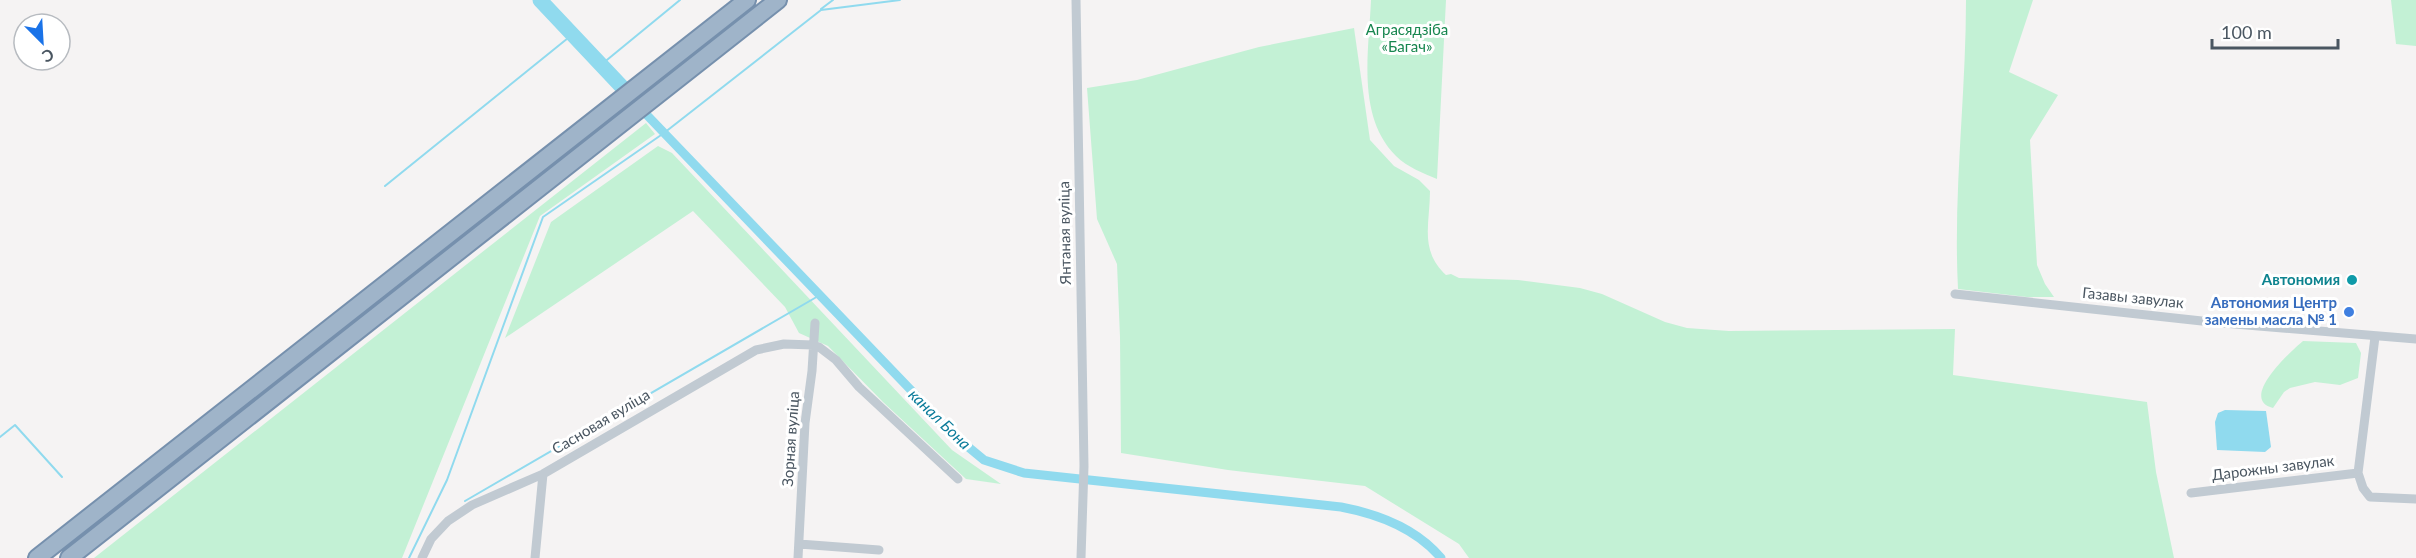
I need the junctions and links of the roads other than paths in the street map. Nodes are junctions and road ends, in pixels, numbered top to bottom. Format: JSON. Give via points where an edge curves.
{"nodes":[{"id":1,"x":747,"y":0,"type":"edge"},
{"id":2,"x":778,"y":0,"type":"edge"},
{"id":3,"x":1076,"y":0,"type":"edge"},
{"id":4,"x":1955,"y":294,"type":"dead end"},
{"id":5,"x":815,"y":323,"type":"dead end"},
{"id":6,"x":2375,"y":337,"type":"junction"},
{"id":7,"x":2416,"y":339,"type":"edge"},
{"id":8,"x":813,"y":345,"type":"junction"},
{"id":9,"x":2358,"y":473,"type":"junction"},
{"id":10,"x":543,"y":474,"type":"junction"},
{"id":11,"x":958,"y":479,"type":"dead end"},
{"id":12,"x":2191,"y":493,"type":"dead end"},
{"id":13,"x":2416,"y":499,"type":"edge"},
{"id":14,"x":799,"y":544,"type":"junction"},
{"id":15,"x":879,"y":550,"type":"dead end"},
{"id":16,"x":37,"y":558,"type":"edge"},
{"id":17,"x":69,"y":558,"type":"edge"},
{"id":18,"x":422,"y":558,"type":"edge"},
{"id":19,"x":535,"y":558,"type":"edge"},
{"id":20,"x":798,"y":558,"type":"edge"},
{"id":21,"x":1081,"y":558,"type":"edge"}],
"edges":[{"from":1,"to":16,"type":"highway"},
{"from":2,"to":17,"type":"highway"},
{"from":3,"to":21,"type":"street","name":"Янтаная вуліца","via":[[1084,466]]},
{"from":4,"to":6,"type":"street","name":"Газавы завулак"},
{"from":5,"to":8,"type":"street","name":"Зорная вуліца"},
{"from":6,"to":7,"type":"street","name":"Газавы завулак"},
{"from":6,"to":9,"type":"street"},
{"from":8,"to":10,"type":"street","name":"Сасновая вуліца","via":[[784,344],[756,350]]},
{"from":8,"to":11,"type":"street","via":[[836,360],[859,387]]},
{"from":8,"to":14,"type":"street","name":"Зорная вуліца"},
{"from":9,"to":12,"type":"street","name":"Дарожны завулак"},
{"from":9,"to":13,"type":"street","via":[[2370,497]]},
{"from":10,"to":18,"type":"street","name":"Сасновая вуліца","via":[[472,505],[448,521],[431,538]]},
{"from":10,"to":19,"type":"street"},
{"from":14,"to":15,"type":"street"},
{"from":14,"to":20,"type":"street","name":"Зорная вуліца"}]}
